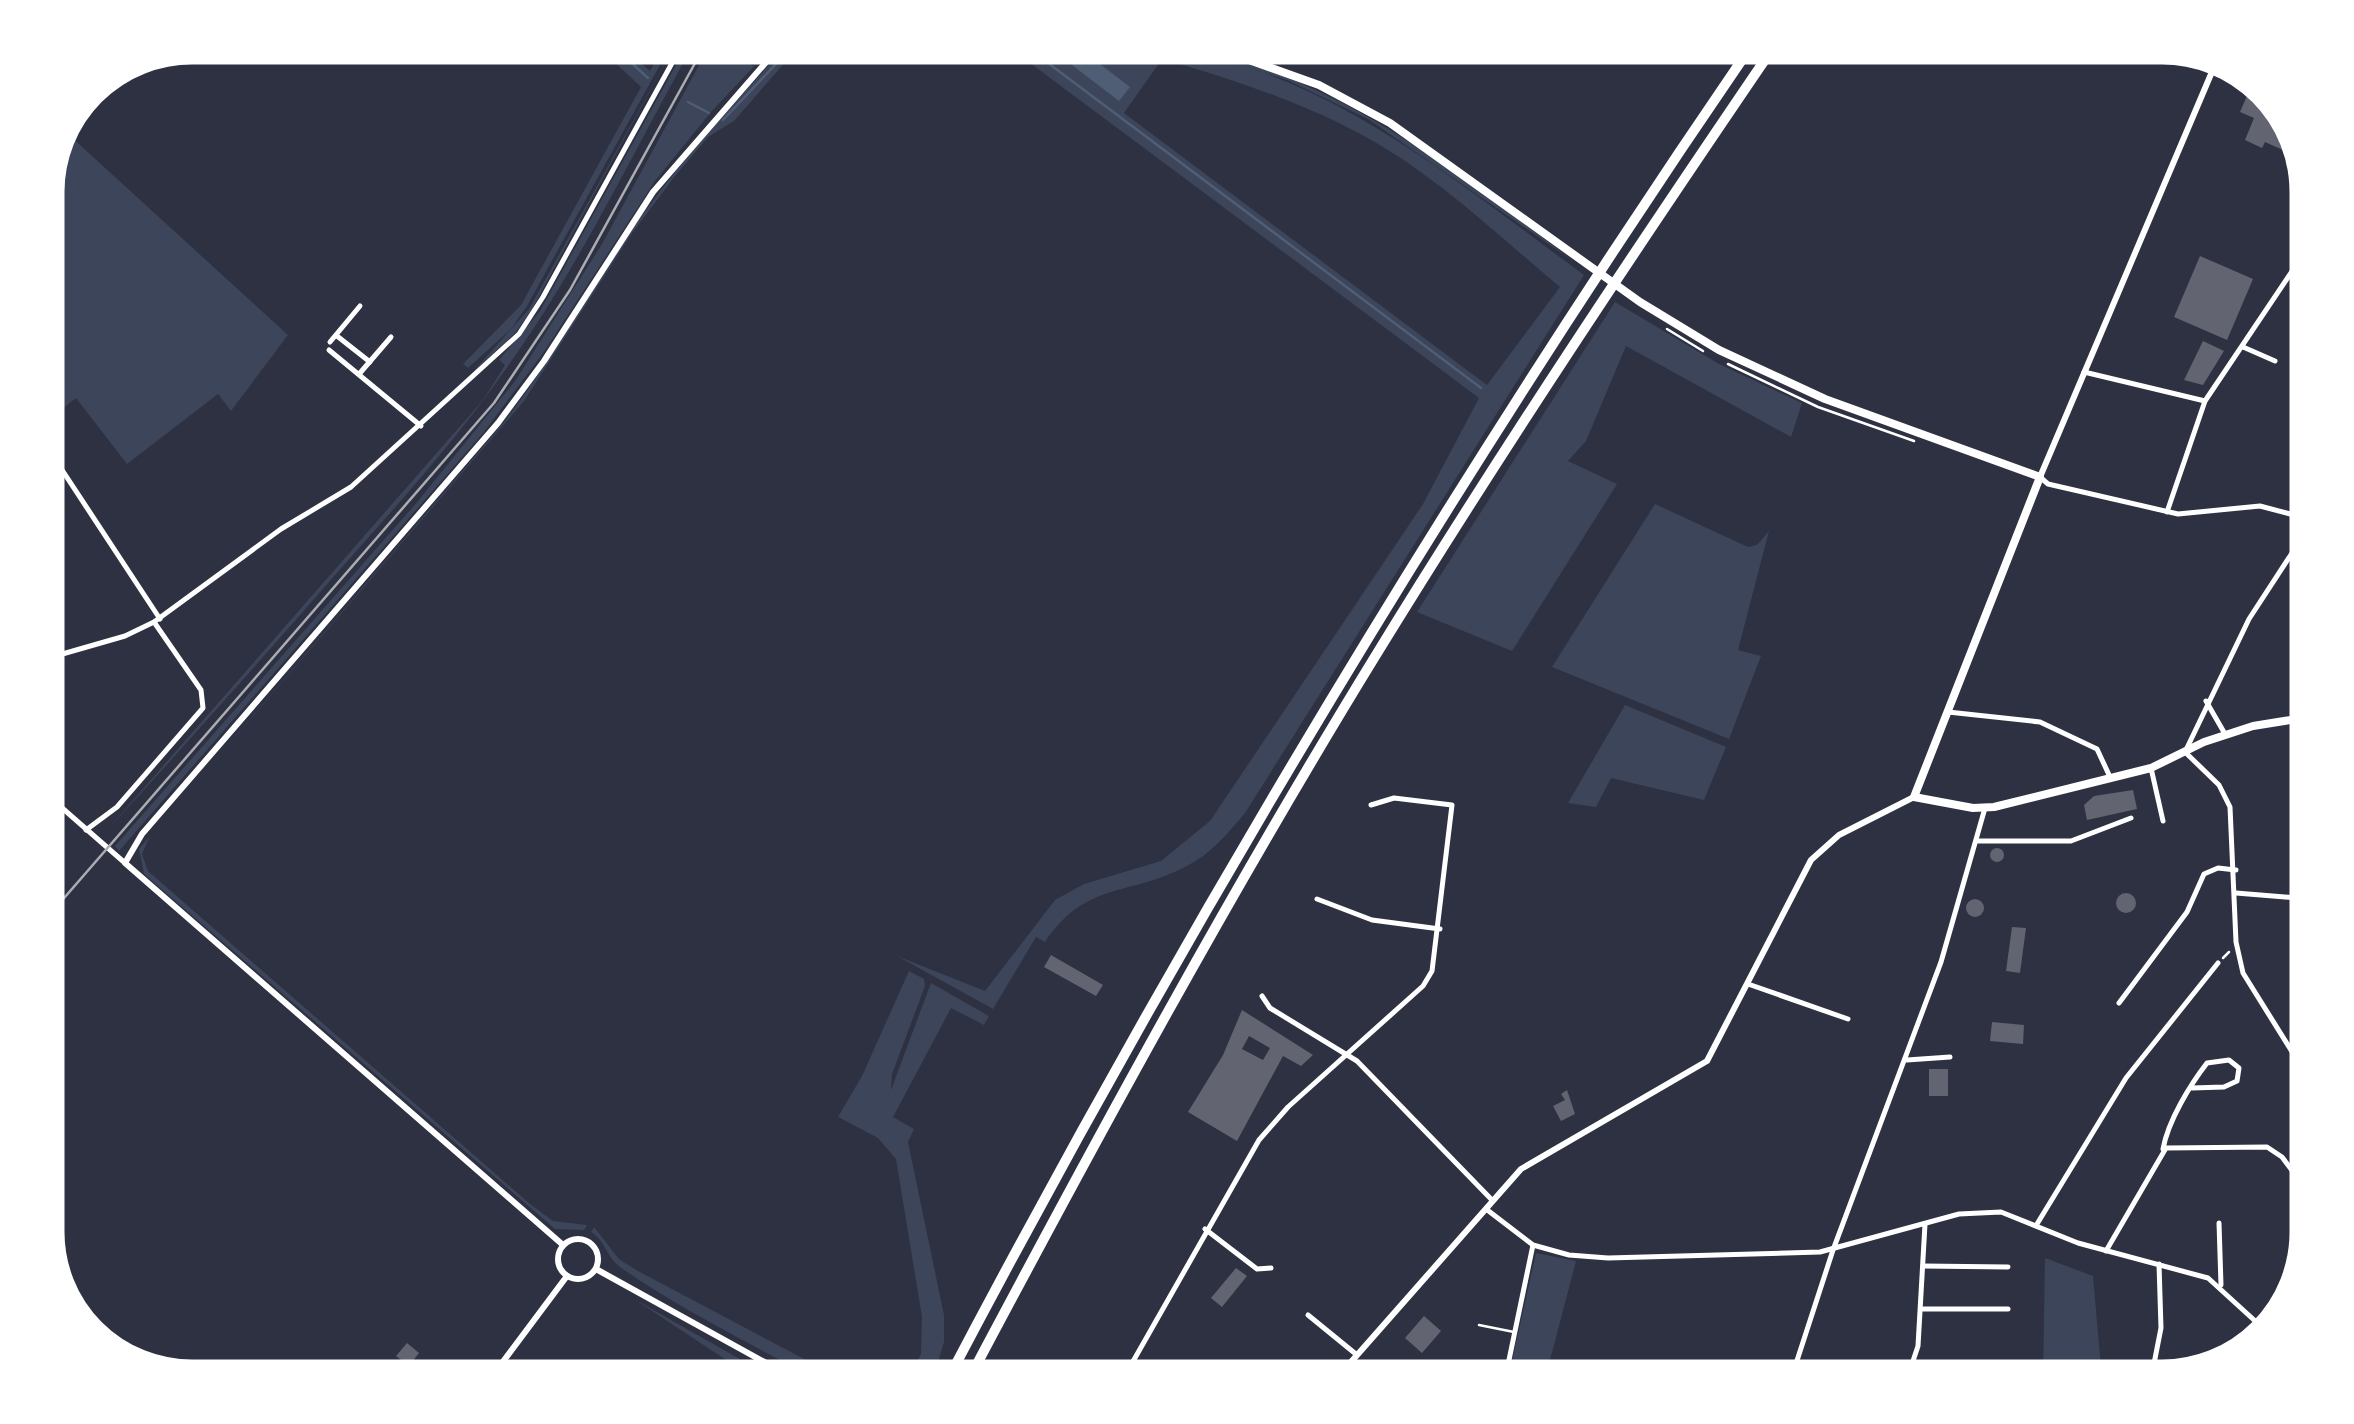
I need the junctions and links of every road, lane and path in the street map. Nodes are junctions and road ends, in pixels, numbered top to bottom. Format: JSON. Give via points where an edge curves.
{"nodes":[{"id":1,"x":672,"y":63,"type":"edge"},
{"id":2,"x":765,"y":63,"type":"edge"},
{"id":3,"x":1254,"y":63,"type":"edge"},
{"id":4,"x":1740,"y":63,"type":"edge"},
{"id":5,"x":1763,"y":63,"type":"edge"},
{"id":6,"x":2212,"y":73,"type":"edge"},
{"id":7,"x":2291,"y":273,"type":"edge"},
{"id":8,"x":360,"y":306,"type":"dead end"},
{"id":9,"x":336,"y":335,"type":"junction"},
{"id":10,"x":390,"y":337,"type":"dead end"},
{"id":11,"x":2243,"y":346,"type":"junction"},
{"id":12,"x":2274,"y":361,"type":"dead end"},
{"id":13,"x":370,"y":362,"type":"junction"},
{"id":14,"x":2084,"y":372,"type":"junction"},
{"id":15,"x":360,"y":373,"type":"junction"},
{"id":16,"x":2205,"y":401,"type":"junction"},
{"id":17,"x":421,"y":426,"type":"junction"},
{"id":18,"x":63,"y":472,"type":"edge"},
{"id":19,"x":2040,"y":476,"type":"junction"},
{"id":20,"x":2166,"y":512,"type":"junction"},
{"id":21,"x":2291,"y":514,"type":"edge"},
{"id":22,"x":2291,"y":553,"type":"edge"},
{"id":23,"x":157,"y":620,"type":"junction"},
{"id":24,"x":63,"y":653,"type":"edge"},
{"id":25,"x":2206,"y":701,"type":"junction"},
{"id":26,"x":1945,"y":711,"type":"junction"},
{"id":27,"x":2292,"y":719,"type":"edge"},
{"id":28,"x":2225,"y":734,"type":"junction"},
{"id":29,"x":2185,"y":752,"type":"junction"},
{"id":30,"x":2151,"y":768,"type":"junction"},
{"id":31,"x":2110,"y":777,"type":"junction"},
{"id":32,"x":1914,"y":797,"type":"junction"},
{"id":33,"x":1371,"y":805,"type":"dead end"},
{"id":34,"x":1985,"y":808,"type":"junction"},
{"id":35,"x":63,"y":809,"type":"edge"},
{"id":36,"x":2131,"y":818,"type":"dead end"},
{"id":37,"x":2163,"y":821,"type":"dead end"},
{"id":38,"x":86,"y":830,"type":"junction"},
{"id":39,"x":1978,"y":841,"type":"junction"},
{"id":40,"x":125,"y":862,"type":"junction"},
{"id":41,"x":2236,"y":870,"type":"junction"},
{"id":42,"x":2236,"y":892,"type":"junction"},
{"id":43,"x":2292,"y":897,"type":"edge"},
{"id":44,"x":1317,"y":899,"type":"dead end"},
{"id":45,"x":1440,"y":929,"type":"junction"},
{"id":46,"x":2236,"y":946,"type":"junction"},
{"id":47,"x":2229,"y":952,"type":"joint"},
{"id":48,"x":2218,"y":963,"type":"joint"},
{"id":49,"x":1748,"y":984,"type":"junction"},
{"id":50,"x":1262,"y":996,"type":"dead end"},
{"id":51,"x":2118,"y":1003,"type":"dead end"},
{"id":52,"x":1848,"y":1019,"type":"dead end"},
{"id":53,"x":2292,"y":1052,"type":"edge"},
{"id":54,"x":1348,"y":1054,"type":"junction"},
{"id":55,"x":1950,"y":1057,"type":"dead end"},
{"id":56,"x":1906,"y":1060,"type":"junction"},
{"id":57,"x":2192,"y":1088,"type":"junction"},
{"id":58,"x":2163,"y":1149,"type":"junction"},
{"id":59,"x":2292,"y":1170,"type":"edge"},
{"id":60,"x":1490,"y":1200,"type":"junction"},
{"id":61,"x":1484,"y":1207,"type":"junction"},
{"id":62,"x":2219,"y":1223,"type":"dead end"},
{"id":63,"x":1926,"y":1224,"type":"junction"},
{"id":64,"x":2037,"y":1224,"type":"junction"},
{"id":65,"x":1205,"y":1229,"type":"junction"},
{"id":66,"x":564,"y":1245,"type":"junction"},
{"id":67,"x":1533,"y":1245,"type":"junction"},
{"id":68,"x":1833,"y":1250,"type":"junction"},
{"id":69,"x":2106,"y":1251,"type":"junction"},
{"id":70,"x":2159,"y":1264,"type":"junction"},
{"id":71,"x":1923,"y":1266,"type":"junction"},
{"id":72,"x":2008,"y":1267,"type":"dead end"},
{"id":73,"x":1271,"y":1268,"type":"dead end"},
{"id":74,"x":596,"y":1270,"type":"junction"},
{"id":75,"x":567,"y":1276,"type":"junction"},
{"id":76,"x":2222,"y":1288,"type":"junction"},
{"id":77,"x":1921,"y":1309,"type":"junction"},
{"id":78,"x":2008,"y":1309,"type":"dead end"},
{"id":79,"x":1308,"y":1315,"type":"dead end"},
{"id":80,"x":2255,"y":1321,"type":"edge"},
{"id":81,"x":1479,"y":1325,"type":"dead end"},
{"id":82,"x":1515,"y":1332,"type":"junction"},
{"id":83,"x":1357,"y":1355,"type":"junction"},
{"id":84,"x":503,"y":1362,"type":"edge"},
{"id":85,"x":764,"y":1362,"type":"edge"},
{"id":86,"x":957,"y":1362,"type":"edge"},
{"id":87,"x":978,"y":1362,"type":"edge"},
{"id":88,"x":1132,"y":1362,"type":"edge"},
{"id":89,"x":1351,"y":1362,"type":"edge"},
{"id":90,"x":1509,"y":1362,"type":"edge"},
{"id":91,"x":1797,"y":1362,"type":"edge"},
{"id":92,"x":1913,"y":1362,"type":"edge"},
{"id":93,"x":2154,"y":1362,"type":"edge"}],
"edges":[{"from":1,"to":17,"type":"street","via":[[531,319]]},
{"from":2,"to":40,"type":"street","via":[[654,192],[504,415],[142,834]]},
{"from":3,"to":19,"type":"main road","via":[[1368,110],[1704,342],[1793,386]]},
{"from":4,"to":86,"type":"highway","via":[[1319,716],[1122,1056]]},
{"from":5,"to":87,"type":"highway","via":[[1376,655],[1138,1063]]},
{"from":6,"to":14,"type":"street"},
{"from":7,"to":11,"type":"street"},
{"from":8,"to":9,"type":"street"},
{"from":9,"to":13,"type":"street"},
{"from":9,"to":15,"type":"street","via":[[330,346]]},
{"from":10,"to":13,"type":"street"},
{"from":11,"to":12,"type":"street"},
{"from":11,"to":16,"type":"street"},
{"from":13,"to":15,"type":"street"},
{"from":14,"to":16,"type":"street"},
{"from":14,"to":19,"type":"street"},
{"from":15,"to":17,"type":"street"},
{"from":16,"to":20,"type":"street"},
{"from":17,"to":23,"type":"street","via":[[351,487]]},
{"from":18,"to":23,"type":"street"},
{"from":19,"to":20,"type":"street","via":[[2048,484]]},
{"from":19,"to":26,"type":"main road"},
{"from":20,"to":21,"type":"street","via":[[2265,506]]},
{"from":22,"to":25,"type":"street"},
{"from":23,"to":24,"type":"street"},
{"from":23,"to":38,"type":"street","via":[[198,686],[203,708],[117,806]]},
{"from":25,"to":28,"type":"street"},
{"from":25,"to":29,"type":"street"},
{"from":26,"to":31,"type":"street","via":[[2040,722],[2097,748]]},
{"from":26,"to":32,"type":"main road"},
{"from":27,"to":28,"type":"main road"},
{"from":28,"to":29,"type":"main road"},
{"from":29,"to":30,"type":"main road"},
{"from":29,"to":41,"type":"street","via":[[2226,795]]},
{"from":30,"to":31,"type":"main road"},
{"from":30,"to":37,"type":"street"},
{"from":31,"to":34,"type":"main road"},
{"from":32,"to":34,"type":"main road"},
{"from":32,"to":49,"type":"street","via":[[1839,835],[1810,860]]},
{"from":33,"to":45,"type":"street","via":[[1394,798],[1452,805]]},
{"from":34,"to":39,"type":"street"},
{"from":35,"to":38,"type":"street"},
{"from":36,"to":39,"type":"street","via":[[2065,842]]},
{"from":38,"to":40,"type":"street"},
{"from":39,"to":56,"type":"street"},
{"from":40,"to":66,"type":"street"},
{"from":41,"to":42,"type":"street"},
{"from":41,"to":51,"type":"street","via":[[2204,874],[2187,912]]},
{"from":42,"to":43,"type":"street"},
{"from":42,"to":46,"type":"street"},
{"from":44,"to":45,"type":"street","via":[[1365,918]]},
{"from":45,"to":54,"type":"street","via":[[1426,982]]},
{"from":46,"to":47,"type":"street"},
{"from":46,"to":53,"type":"street","via":[[2251,990]]},
{"from":47,"to":48,"type":"path"},
{"from":48,"to":64,"type":"street","via":[[2126,1078]]},
{"from":49,"to":52,"type":"street"},
{"from":49,"to":60,"type":"street","via":[[1702,1066],[1539,1156]]},
{"from":50,"to":54,"type":"street","via":[[1270,1008]]},
{"from":54,"to":60,"type":"street"},
{"from":54,"to":65,"type":"street","via":[[1266,1131]]},
{"from":55,"to":56,"type":"street"},
{"from":56,"to":68,"type":"street"},
{"from":57,"to":57,"type":"street","via":[[2207,1063],[2229,1060],[2239,1068],[2230,1086]]},
{"from":57,"to":58,"type":"street"},
{"from":58,"to":59,"type":"street","via":[[2264,1146]]},
{"from":58,"to":69,"type":"street"},
{"from":60,"to":61,"type":"street"},
{"from":61,"to":67,"type":"street"},
{"from":61,"to":83,"type":"street"},
{"from":62,"to":76,"type":"street"},
{"from":63,"to":64,"type":"street","via":[[1988,1210]]},
{"from":63,"to":68,"type":"street"},
{"from":63,"to":71,"type":"street"},
{"from":64,"to":69,"type":"street"},
{"from":65,"to":73,"type":"street","via":[[1257,1269]]},
{"from":65,"to":88,"type":"street"},
{"from":66,"to":74,"type":"street","via":[[588,1242],[597,1251]]},
{"from":66,"to":75,"type":"street","via":[[558,1262]]},
{"from":67,"to":68,"type":"street","via":[[1608,1258]]},
{"from":67,"to":82,"type":"street"},
{"from":68,"to":91,"type":"street"},
{"from":69,"to":70,"type":"street"},
{"from":70,"to":76,"type":"street"},
{"from":70,"to":93,"type":"street"},
{"from":71,"to":72,"type":"street"},
{"from":71,"to":77,"type":"street"},
{"from":74,"to":75,"type":"street","via":[[586,1278]]},
{"from":74,"to":85,"type":"street"},
{"from":75,"to":84,"type":"street"},
{"from":76,"to":80,"type":"street"},
{"from":77,"to":78,"type":"street"},
{"from":77,"to":92,"type":"street"},
{"from":79,"to":83,"type":"street"},
{"from":81,"to":82,"type":"lane"},
{"from":82,"to":90,"type":"street"},
{"from":83,"to":89,"type":"street"}]}
